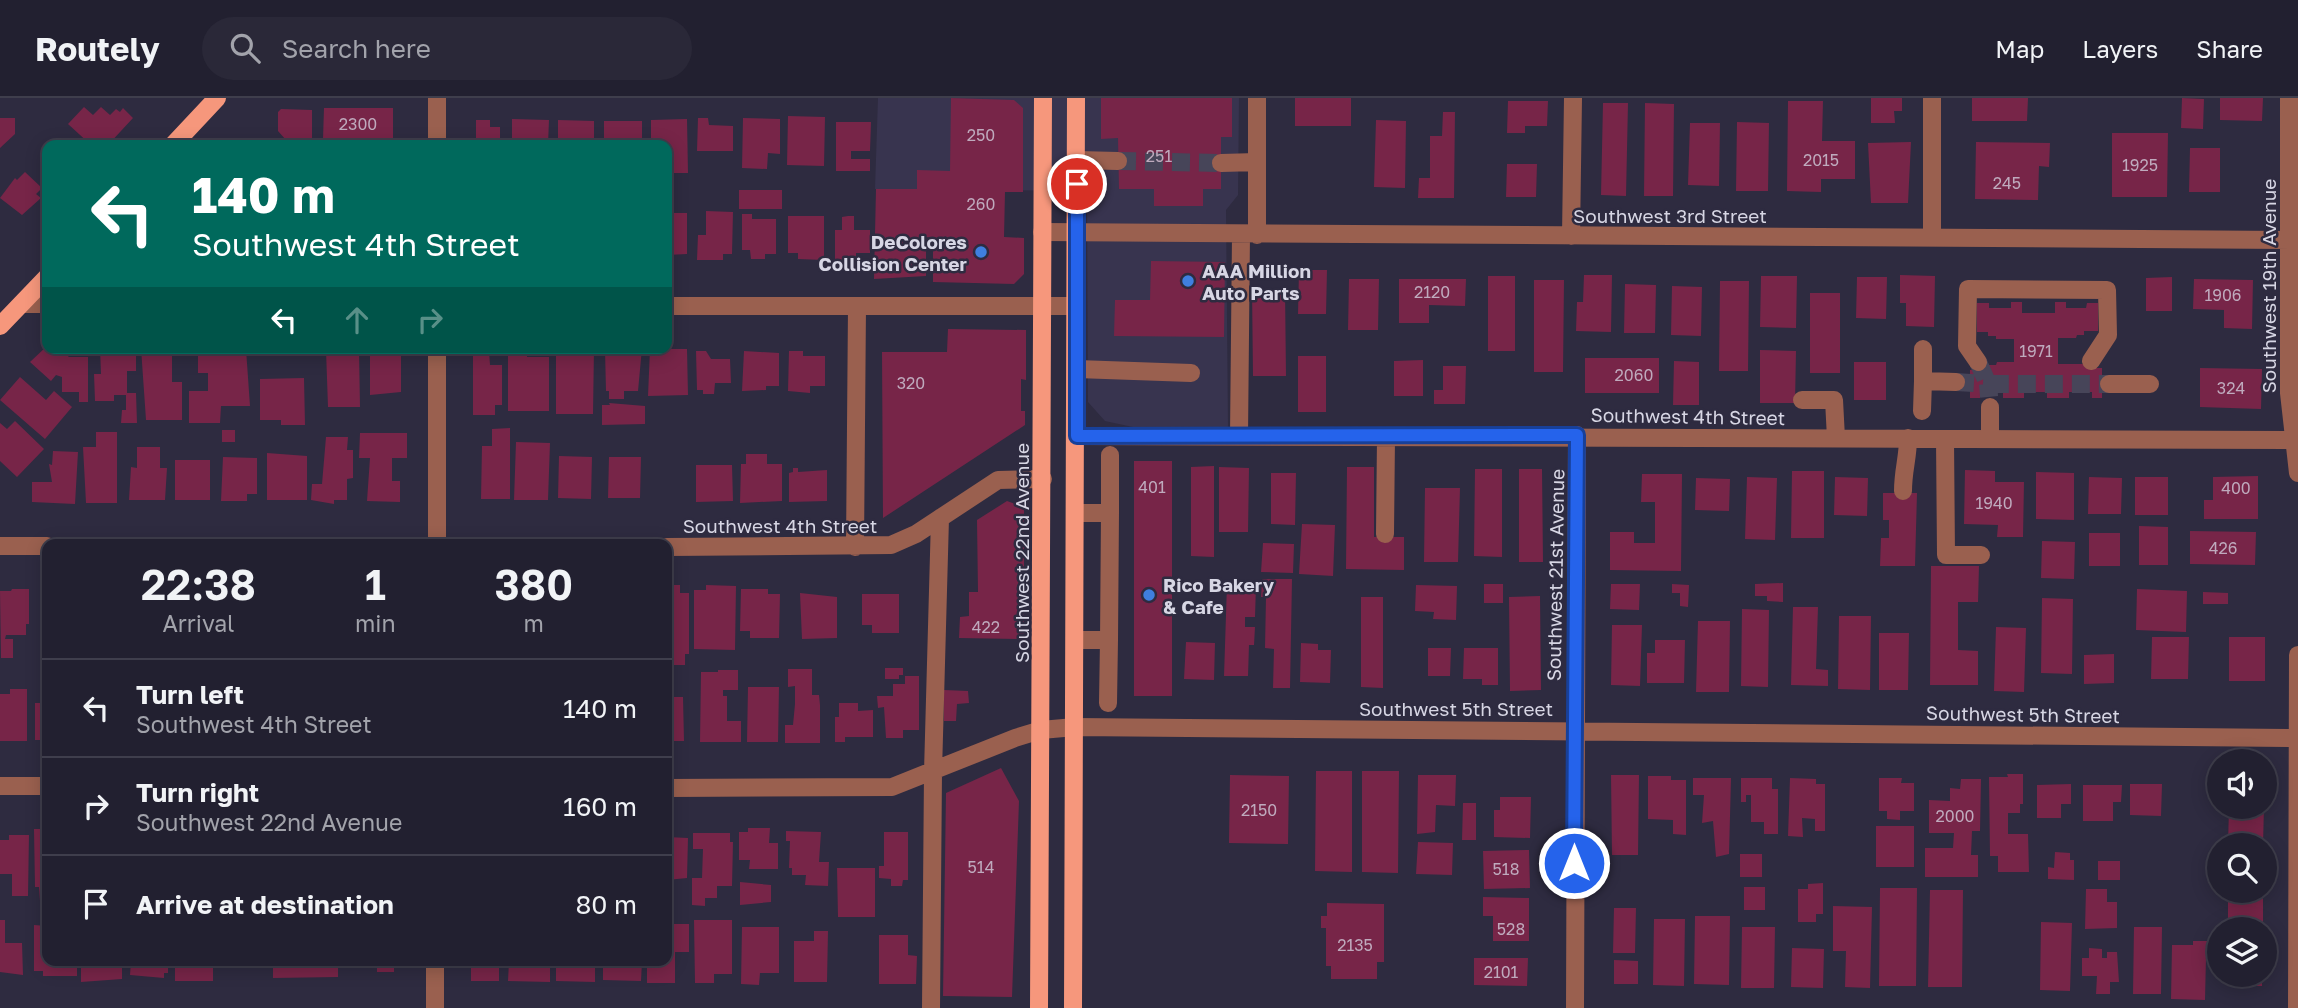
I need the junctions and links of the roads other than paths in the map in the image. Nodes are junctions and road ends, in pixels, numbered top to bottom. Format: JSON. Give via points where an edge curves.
{"nodes":[{"id":1,"x":218,"y":98,"type":"edge"},
{"id":2,"x":437,"y":98,"type":"edge"},
{"id":3,"x":1043,"y":98,"type":"edge"},
{"id":4,"x":1076,"y":98,"type":"edge"},
{"id":5,"x":1257,"y":98,"type":"edge"},
{"id":6,"x":1573,"y":98,"type":"edge"},
{"id":7,"x":1932,"y":98,"type":"edge"},
{"id":8,"x":2290,"y":98,"type":"edge"},
{"id":9,"x":178,"y":140,"type":"edge"},
{"id":10,"x":437,"y":140,"type":"edge"},
{"id":11,"x":1077,"y":160,"type":"junction"},
{"id":12,"x":1118,"y":161,"type":"tunnel mouth"},
{"id":13,"x":1257,"y":162,"type":"junction"},
{"id":14,"x":1221,"y":163,"type":"tunnel mouth"},
{"id":15,"x":1042,"y":232,"type":"junction"},
{"id":16,"x":1077,"y":233,"type":"junction"},
{"id":17,"x":1249,"y":235,"type":"junction"},
{"id":18,"x":1571,"y":236,"type":"junction"},
{"id":19,"x":1932,"y":237,"type":"junction"},
{"id":20,"x":2293,"y":239,"type":"edge"},
{"id":21,"x":42,"y":282,"type":"edge"},
{"id":22,"x":22,"y":304,"type":"junction"},
{"id":23,"x":42,"y":304,"type":"edge"},
{"id":24,"x":672,"y":306,"type":"edge"},
{"id":25,"x":857,"y":306,"type":"junction"},
{"id":26,"x":1077,"y":306,"type":"junction"},
{"id":27,"x":1043,"y":307,"type":"junction"},
{"id":28,"x":0,"y":326,"type":"edge"},
{"id":29,"x":1923,"y":349,"type":"dead end"},
{"id":30,"x":437,"y":354,"type":"edge"},
{"id":31,"x":2091,"y":361,"type":"dead end"},
{"id":32,"x":1978,"y":362,"type":"tunnel mouth"},
{"id":33,"x":1077,"y":369,"type":"junction"},
{"id":34,"x":1191,"y":373,"type":"dead end"},
{"id":35,"x":1923,"y":381,"type":"junction"},
{"id":36,"x":1956,"y":382,"type":"tunnel mouth"},
{"id":37,"x":2109,"y":384,"type":"tunnel mouth"},
{"id":38,"x":2150,"y":384,"type":"dead end"},
{"id":39,"x":1802,"y":400,"type":"dead end"},
{"id":40,"x":1990,"y":407,"type":"tunnel mouth"},
{"id":41,"x":1922,"y":411,"type":"dead end"},
{"id":42,"x":1577,"y":435,"type":"junction"},
{"id":43,"x":1077,"y":436,"type":"junction"},
{"id":44,"x":1239,"y":436,"type":"junction"},
{"id":45,"x":1386,"y":437,"type":"junction"},
{"id":46,"x":1836,"y":438,"type":"junction"},
{"id":47,"x":1908,"y":438,"type":"junction"},
{"id":48,"x":1990,"y":438,"type":"junction"},
{"id":49,"x":1945,"y":439,"type":"junction"},
{"id":50,"x":2295,"y":440,"type":"edge"},
{"id":51,"x":1110,"y":455,"type":"dead end"},
{"id":52,"x":2298,"y":473,"type":"edge"},
{"id":53,"x":1042,"y":479,"type":"junction"},
{"id":54,"x":1903,"y":491,"type":"dead end"},
{"id":55,"x":1077,"y":513,"type":"junction"},
{"id":56,"x":1110,"y":513,"type":"junction"},
{"id":57,"x":940,"y":518,"type":"junction"},
{"id":58,"x":1385,"y":534,"type":"dead end"},
{"id":59,"x":437,"y":539,"type":"edge"},
{"id":60,"x":0,"y":545,"type":"edge"},
{"id":61,"x":42,"y":546,"type":"edge"},
{"id":62,"x":672,"y":547,"type":"edge"},
{"id":63,"x":855,"y":547,"type":"junction"},
{"id":64,"x":1981,"y":555,"type":"dead end"},
{"id":65,"x":1076,"y":640,"type":"junction"},
{"id":66,"x":1109,"y":640,"type":"junction"},
{"id":67,"x":2298,"y":655,"type":"edge"},
{"id":68,"x":1108,"y":703,"type":"dead end"},
{"id":69,"x":1075,"y":727,"type":"junction"},
{"id":70,"x":1041,"y":730,"type":"junction"},
{"id":71,"x":1574,"y":730,"type":"junction"},
{"id":72,"x":2297,"y":738,"type":"edge"},
{"id":73,"x":933,"y":772,"type":"junction"},
{"id":74,"x":0,"y":786,"type":"edge"},
{"id":75,"x":42,"y":786,"type":"edge"},
{"id":76,"x":672,"y":788,"type":"edge"},
{"id":77,"x":435,"y":966,"type":"edge"},
{"id":78,"x":435,"y":1008,"type":"edge"},
{"id":79,"x":931,"y":1008,"type":"edge"},
{"id":80,"x":1038,"y":1008,"type":"edge"},
{"id":81,"x":1073,"y":1008,"type":"edge"},
{"id":82,"x":1575,"y":1008,"type":"edge"},
{"id":83,"x":2297,"y":1008,"type":"edge"}],
"edges":[{"from":1,"to":9,"type":"main road"},
{"from":2,"to":10,"type":"street"},
{"from":3,"to":15,"type":"main road","name":"Southwest 22nd Avenue"},
{"from":4,"to":11,"type":"main road"},
{"from":5,"to":13,"type":"street"},
{"from":6,"to":18,"type":"street"},
{"from":7,"to":19,"type":"street"},
{"from":8,"to":20,"type":"street","name":"Southwest 19th Avenue"},
{"from":11,"to":12,"type":"street"},
{"from":11,"to":16,"type":"main road"},
{"from":13,"to":14,"type":"street"},
{"from":13,"to":17,"type":"street"},
{"from":15,"to":16,"type":"street","name":"Southwest 3rd Street"},
{"from":15,"to":27,"type":"main road","name":"Southwest 22nd Avenue"},
{"from":16,"to":17,"type":"street","name":"Southwest 3rd Street"},
{"from":16,"to":26,"type":"main road"},
{"from":17,"to":18,"type":"street","name":"Southwest 3rd Street"},
{"from":17,"to":44,"type":"street"},
{"from":18,"to":19,"type":"street","name":"Southwest 3rd Street"},
{"from":19,"to":20,"type":"street","name":"Southwest 3rd Street"},
{"from":20,"to":50,"type":"street","name":"Southwest 19th Avenue","via":[[2289,393]]},
{"from":21,"to":22,"type":"main road"},
{"from":22,"to":23,"type":"street"},
{"from":22,"to":28,"type":"main road"},
{"from":24,"to":25,"type":"street"},
{"from":25,"to":27,"type":"street"},
{"from":25,"to":63,"type":"street"},
{"from":26,"to":27,"type":"street"},
{"from":26,"to":33,"type":"main road"},
{"from":27,"to":53,"type":"main road","name":"Southwest 22nd Avenue"},
{"from":29,"to":35,"type":"street"},
{"from":30,"to":59,"type":"street"},
{"from":31,"to":32,"type":"street","via":[[2108,335],[2107,290],[1968,289],[1967,346]]},
{"from":33,"to":34,"type":"street"},
{"from":33,"to":43,"type":"main road"},
{"from":35,"to":36,"type":"street"},
{"from":35,"to":41,"type":"street"},
{"from":37,"to":38,"type":"street"},
{"from":39,"to":46,"type":"street","via":[[1835,400]]},
{"from":40,"to":48,"type":"street"},
{"from":42,"to":45,"type":"street","name":"Southwest 4th Street"},
{"from":42,"to":46,"type":"street","name":"Southwest 4th Street"},
{"from":42,"to":71,"type":"street","name":"Southwest 21st Avenue"},
{"from":43,"to":44,"type":"street","name":"Southwest 4th Street"},
{"from":43,"to":55,"type":"main road"},
{"from":44,"to":45,"type":"street","name":"Southwest 4th Street"},
{"from":45,"to":58,"type":"street"},
{"from":46,"to":47,"type":"street","name":"Southwest 4th Street"},
{"from":47,"to":49,"type":"street","name":"Southwest 4th Street"},
{"from":47,"to":54,"type":"street"},
{"from":48,"to":49,"type":"street","name":"Southwest 4th Street"},
{"from":48,"to":50,"type":"street","name":"Southwest 4th Street"},
{"from":49,"to":64,"type":"street","via":[[1946,555]]},
{"from":50,"to":52,"type":"street","name":"Southwest 19th Avenue"},
{"from":51,"to":56,"type":"street"},
{"from":53,"to":57,"type":"street","name":"Southwest 4th Street","via":[[998,481]]},
{"from":53,"to":70,"type":"main road","name":"Southwest 22nd Avenue"},
{"from":55,"to":56,"type":"street"},
{"from":55,"to":65,"type":"main road"},
{"from":56,"to":66,"type":"street"},
{"from":57,"to":63,"type":"street","name":"Southwest 4th Street","via":[[903,541]]},
{"from":57,"to":73,"type":"street"},
{"from":60,"to":61,"type":"street"},
{"from":62,"to":63,"type":"street","name":"Southwest 4th Street"},
{"from":65,"to":66,"type":"street"},
{"from":65,"to":69,"type":"main road"},
{"from":66,"to":68,"type":"street"},
{"from":67,"to":72,"type":"street"},
{"from":69,"to":70,"type":"street","name":"Southwest 5th Street"},
{"from":69,"to":71,"type":"street","name":"Southwest 5th Street"},
{"from":69,"to":81,"type":"main road"},
{"from":70,"to":73,"type":"street","name":"Southwest 5th Street"},
{"from":70,"to":80,"type":"main road","name":"Southwest 22nd Avenue"},
{"from":71,"to":72,"type":"street","name":"Southwest 5th Street"},
{"from":71,"to":82,"type":"street","name":"Southwest 21st Avenue"},
{"from":72,"to":83,"type":"street"},
{"from":73,"to":76,"type":"street","name":"Southwest 5th Street","via":[[873,789]]},
{"from":73,"to":79,"type":"street"},
{"from":74,"to":75,"type":"street"},
{"from":77,"to":78,"type":"street"}]}
